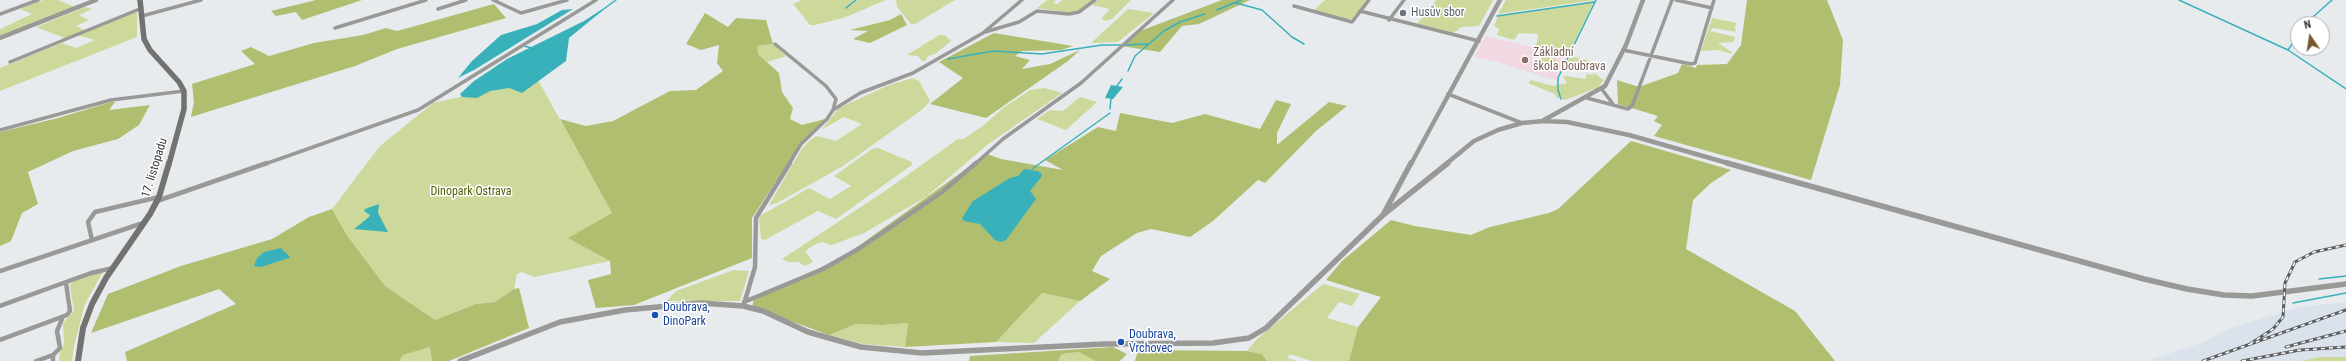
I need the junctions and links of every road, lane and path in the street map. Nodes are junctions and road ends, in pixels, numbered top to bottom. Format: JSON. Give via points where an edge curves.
{"nodes":[{"id":1,"x":38,"y":0,"type":"edge"},
{"id":2,"x":96,"y":0,"type":"edge"},
{"id":3,"x":140,"y":0,"type":"edge"},
{"id":4,"x":201,"y":0,"type":"edge"},
{"id":5,"x":426,"y":0,"type":"edge"},
{"id":6,"x":466,"y":0,"type":"edge"},
{"id":7,"x":493,"y":0,"type":"edge"},
{"id":8,"x":567,"y":0,"type":"edge"},
{"id":9,"x":596,"y":0,"type":"edge"},
{"id":10,"x":1022,"y":0,"type":"edge"},
{"id":11,"x":1095,"y":0,"type":"edge"},
{"id":12,"x":1173,"y":0,"type":"edge"},
{"id":13,"x":1369,"y":0,"type":"edge"},
{"id":14,"x":1404,"y":0,"type":"edge"},
{"id":15,"x":1500,"y":0,"type":"edge"},
{"id":16,"x":1643,"y":0,"type":"edge"},
{"id":17,"x":1672,"y":0,"type":"edge"},
{"id":18,"x":1676,"y":0,"type":"edge"},
{"id":19,"x":1714,"y":0,"type":"edge"},
{"id":20,"x":1294,"y":6,"type":"dead end"},
{"id":21,"x":142,"y":8,"type":"junction"},
{"id":22,"x":1712,"y":8,"type":"junction"},
{"id":23,"x":0,"y":9,"type":"edge"},
{"id":24,"x":438,"y":9,"type":"dead end"},
{"id":25,"x":10,"y":10,"type":"junction"},
{"id":26,"x":1360,"y":11,"type":"junction"},
{"id":27,"x":0,"y":14,"type":"edge"},
{"id":28,"x":142,"y":16,"type":"junction"},
{"id":29,"x":1389,"y":20,"type":"junction"},
{"id":30,"x":335,"y":28,"type":"dead end"},
{"id":31,"x":983,"y":33,"type":"junction"},
{"id":32,"x":0,"y":38,"type":"edge"},
{"id":33,"x":1479,"y":41,"type":"junction"},
{"id":34,"x":775,"y":44,"type":"dead end"},
{"id":35,"x":1623,"y":50,"type":"junction"},
{"id":36,"x":1651,"y":56,"type":"junction"},
{"id":37,"x":10,"y":62,"type":"dead end"},
{"id":38,"x":1601,"y":88,"type":"junction"},
{"id":39,"x":184,"y":91,"type":"junction"},
{"id":40,"x":1448,"y":94,"type":"junction"},
{"id":41,"x":1587,"y":98,"type":"junction"},
{"id":42,"x":1613,"y":105,"type":"junction"},
{"id":43,"x":833,"y":110,"type":"junction"},
{"id":44,"x":1561,"y":112,"type":"junction"},
{"id":45,"x":1544,"y":121,"type":"junction"},
{"id":46,"x":1566,"y":122,"type":"junction"},
{"id":47,"x":1522,"y":123,"type":"junction"},
{"id":48,"x":0,"y":130,"type":"edge"},
{"id":49,"x":158,"y":199,"type":"junction"},
{"id":50,"x":1383,"y":215,"type":"junction"},
{"id":51,"x":144,"y":223,"type":"junction"},
{"id":52,"x":92,"y":240,"type":"junction"},
{"id":53,"x":112,"y":268,"type":"junction"},
{"id":54,"x":0,"y":270,"type":"edge"},
{"id":55,"x":66,"y":283,"type":"junction"},
{"id":56,"x":2346,"y":284,"type":"edge"},
{"id":57,"x":744,"y":304,"type":"junction"},
{"id":58,"x":0,"y":306,"type":"edge"},
{"id":59,"x":62,"y":319,"type":"junction"},
{"id":60,"x":0,"y":340,"type":"edge"},
{"id":61,"x":53,"y":355,"type":"junction"},
{"id":62,"x":36,"y":361,"type":"edge"},
{"id":63,"x":53,"y":361,"type":"edge"},
{"id":64,"x":78,"y":361,"type":"edge"},
{"id":65,"x":460,"y":361,"type":"edge"}],
"edges":[{"from":1,"to":25,"type":"street"},
{"from":2,"to":32,"type":"street"},
{"from":3,"to":21,"type":"main road"},
{"from":4,"to":28,"type":"street"},
{"from":5,"to":30,"type":"street"},
{"from":6,"to":24,"type":"street"},
{"from":7,"to":8,"type":"street","via":[[521,13]]},
{"from":9,"to":49,"type":"street","via":[[414,112]]},
{"from":10,"to":31,"type":"street"},
{"from":11,"to":31,"type":"street","via":[[1079,12],[1069,14],[1037,11],[1019,22]]},
{"from":12,"to":57,"type":"street","via":[[1081,83],[1003,139],[942,192],[860,248]]},
{"from":13,"to":26,"type":"street"},
{"from":14,"to":29,"type":"street"},
{"from":15,"to":33,"type":"street"},
{"from":16,"to":35,"type":"street"},
{"from":17,"to":36,"type":"street"},
{"from":18,"to":22,"type":"street"},
{"from":19,"to":22,"type":"street"},
{"from":20,"to":26,"type":"street","via":[[1352,22]]},
{"from":21,"to":28,"type":"main road"},
{"from":21,"to":37,"type":"street"},
{"from":22,"to":36,"type":"street","via":[[1695,63]]},
{"from":23,"to":25,"type":"street"},
{"from":25,"to":27,"type":"street"},
{"from":26,"to":29,"type":"street"},
{"from":28,"to":39,"type":"main road","via":[[142,29],[147,45],[176,77]]},
{"from":29,"to":33,"type":"street"},
{"from":31,"to":43,"type":"street","via":[[913,73],[860,93]]},
{"from":33,"to":40,"type":"street"},
{"from":34,"to":43,"type":"street","via":[[826,86],[836,99]]},
{"from":35,"to":36,"type":"street"},
{"from":35,"to":38,"type":"street","via":[[1605,86]]},
{"from":36,"to":42,"type":"street","via":[[1632,106],[1628,109]]},
{"from":38,"to":41,"type":"street"},
{"from":38,"to":42,"type":"street"},
{"from":39,"to":48,"type":"street","via":[[111,100]]},
{"from":39,"to":49,"type":"main road","name":"17. listopadu","via":[[184,109]]},
{"from":40,"to":47,"type":"street"},
{"from":40,"to":50,"type":"street"},
{"from":41,"to":42,"type":"street"},
{"from":41,"to":44,"type":"street"},
{"from":43,"to":57,"type":"street","via":[[801,144],[756,218],[755,267]]},
{"from":44,"to":45,"type":"street"},
{"from":44,"to":46,"type":"street"},
{"from":45,"to":46,"type":"street"},
{"from":45,"to":47,"type":"street"},
{"from":46,"to":56,"type":"street","via":[[1629,136],[2187,289],[2224,295],[2252,296]]},
{"from":47,"to":50,"type":"street","via":[[1474,141]]},
{"from":49,"to":51,"type":"main road","name":"17. listopadu"},
{"from":49,"to":52,"type":"street","via":[[95,212],[88,222]]},
{"from":50,"to":57,"type":"street","via":[[1266,328],[1249,338],[1227,342],[1104,344],[922,353],[861,348],[808,332]]},
{"from":51,"to":52,"type":"street"},
{"from":51,"to":53,"type":"main road","name":"17. listopadu"},
{"from":52,"to":54,"type":"street"},
{"from":53,"to":55,"type":"street","via":[[91,272]]},
{"from":53,"to":64,"type":"main road","name":"17. listopadu","via":[[88,314]]},
{"from":55,"to":58,"type":"street"},
{"from":55,"to":59,"type":"street","via":[[70,311]]},
{"from":57,"to":65,"type":"street","via":[[700,303],[593,314],[537,330]]},
{"from":59,"to":60,"type":"street"},
{"from":59,"to":61,"type":"street","via":[[57,331],[60,348]]},
{"from":61,"to":62,"type":"street"},
{"from":61,"to":63,"type":"street"}]}
